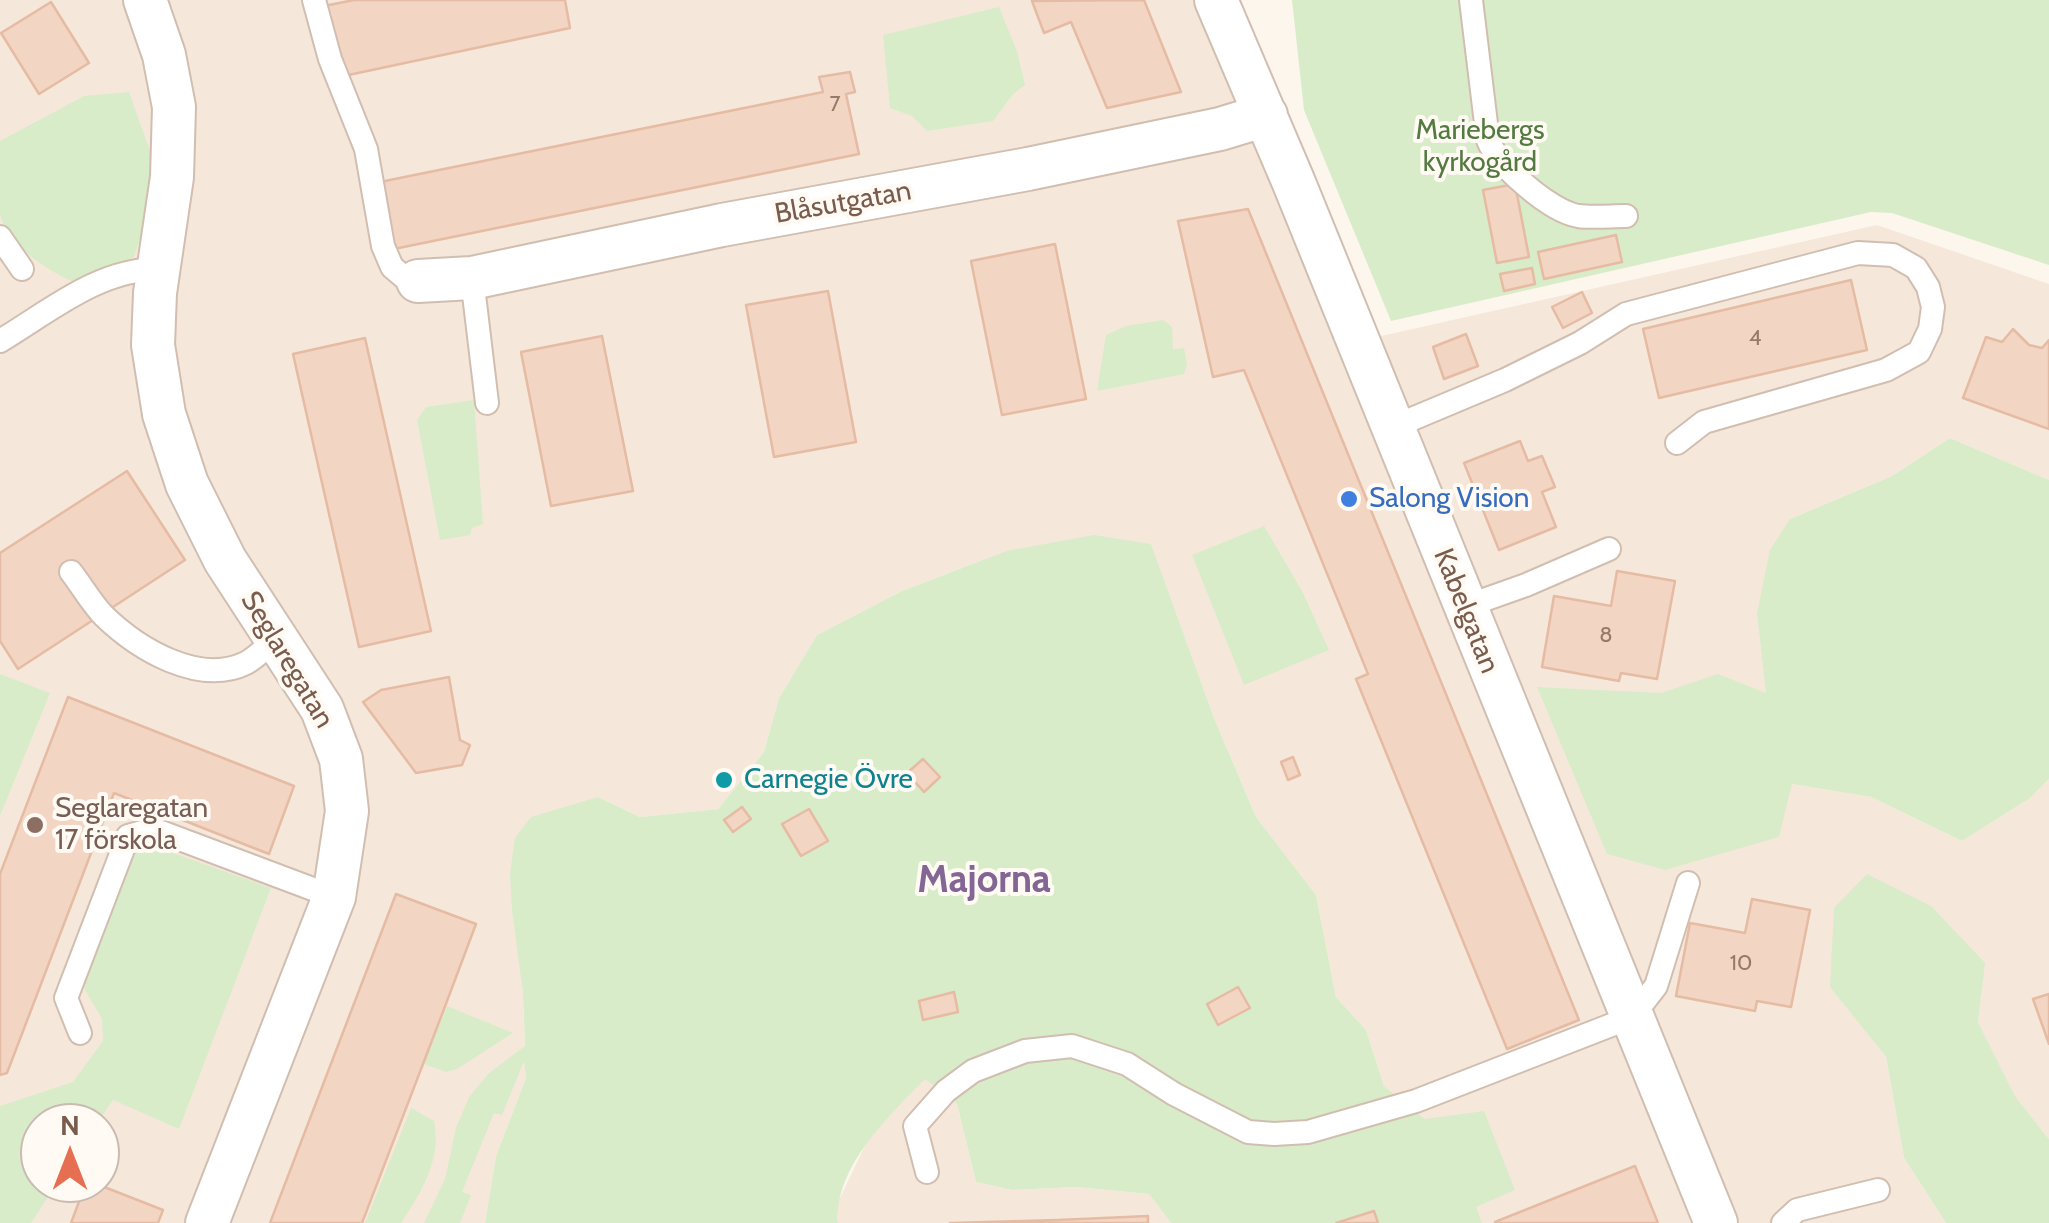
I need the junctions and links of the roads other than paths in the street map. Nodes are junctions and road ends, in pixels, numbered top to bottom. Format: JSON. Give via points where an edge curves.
{"nodes":[{"id":1,"x":144,"y":0,"type":"edge"},
{"id":2,"x":314,"y":0,"type":"edge"},
{"id":3,"x":1216,"y":0,"type":"edge"},
{"id":4,"x":1470,"y":0,"type":"edge"},
{"id":5,"x":1266,"y":115,"type":"junction"},
{"id":6,"x":1626,"y":216,"type":"dead end"},
{"id":7,"x":0,"y":237,"type":"edge"},
{"id":8,"x":22,"y":269,"type":"dead end"},
{"id":9,"x":159,"y":270,"type":"junction"},
{"id":10,"x":472,"y":278,"type":"junction"},
{"id":11,"x":418,"y":281,"type":"joint"},
{"id":12,"x":0,"y":341,"type":"edge"},
{"id":13,"x":487,"y":403,"type":"dead end"},
{"id":14,"x":1393,"y":428,"type":"junction"},
{"id":15,"x":1677,"y":443,"type":"dead end"},
{"id":16,"x":1609,"y":549,"type":"dead end"},
{"id":17,"x":71,"y":572,"type":"dead end"},
{"id":18,"x":1464,"y":606,"type":"junction"},
{"id":19,"x":277,"y":638,"type":"junction"},
{"id":20,"x":1688,"y":882,"type":"dead end"},
{"id":21,"x":334,"y":897,"type":"junction"},
{"id":22,"x":1632,"y":1017,"type":"junction"},
{"id":23,"x":80,"y":1033,"type":"dead end"},
{"id":24,"x":927,"y":1172,"type":"dead end"},
{"id":25,"x":1878,"y":1190,"type":"dead end"},
{"id":26,"x":207,"y":1223,"type":"edge"},
{"id":27,"x":1716,"y":1223,"type":"edge"},
{"id":28,"x":1783,"y":1223,"type":"edge"}],
"edges":[{"from":1,"to":9,"type":"street","name":"Seglaregatan","via":[[174,107]]},
{"from":2,"to":11,"type":"lane","via":[[366,150],[383,246],[392,267]]},
{"from":3,"to":5,"type":"street","name":"Kabelgatan"},
{"from":4,"to":6,"type":"lane","via":[[1493,154],[1552,205],[1575,216]]},
{"from":5,"to":10,"type":"street","name":"Blåsutgatan"},
{"from":5,"to":14,"type":"street","name":"Kabelgatan"},
{"from":7,"to":8,"type":"lane"},
{"from":9,"to":12,"type":"lane","via":[[108,276]]},
{"from":9,"to":19,"type":"street","name":"Seglaregatan","via":[[153,344],[164,414],[225,560]]},
{"from":10,"to":11,"type":"street","name":"Blåsutgatan"},
{"from":10,"to":13,"type":"lane"},
{"from":14,"to":15,"type":"lane","via":[[1505,380],[1626,314],[1858,254],[1893,255],[1916,268],[1934,307],[1919,352],[1886,370],[1704,422]]},
{"from":14,"to":18,"type":"street","name":"Kabelgatan"},
{"from":16,"to":18,"type":"lane"},
{"from":17,"to":19,"type":"lane","via":[[104,616],[178,664],[218,671],[247,662]]},
{"from":18,"to":22,"type":"street","name":"Kabelgatan"},
{"from":19,"to":21,"type":"street","name":"Seglaregatan","via":[[322,709],[341,759],[347,811]]},
{"from":20,"to":22,"type":"lane","via":[[1656,986]]},
{"from":21,"to":23,"type":"lane","via":[[161,832],[128,836],[66,998]]},
{"from":21,"to":26,"type":"street","name":"Seglaregatan"},
{"from":22,"to":24,"type":"lane","via":[[1416,1101],[1308,1132],[1274,1134],[1248,1132],[1097,1053],[1072,1046],[1025,1051],[973,1070],[915,1126]]},
{"from":22,"to":27,"type":"street","name":"Kabelgatan"},
{"from":25,"to":28,"type":"lane","via":[[1797,1210]]}]}
